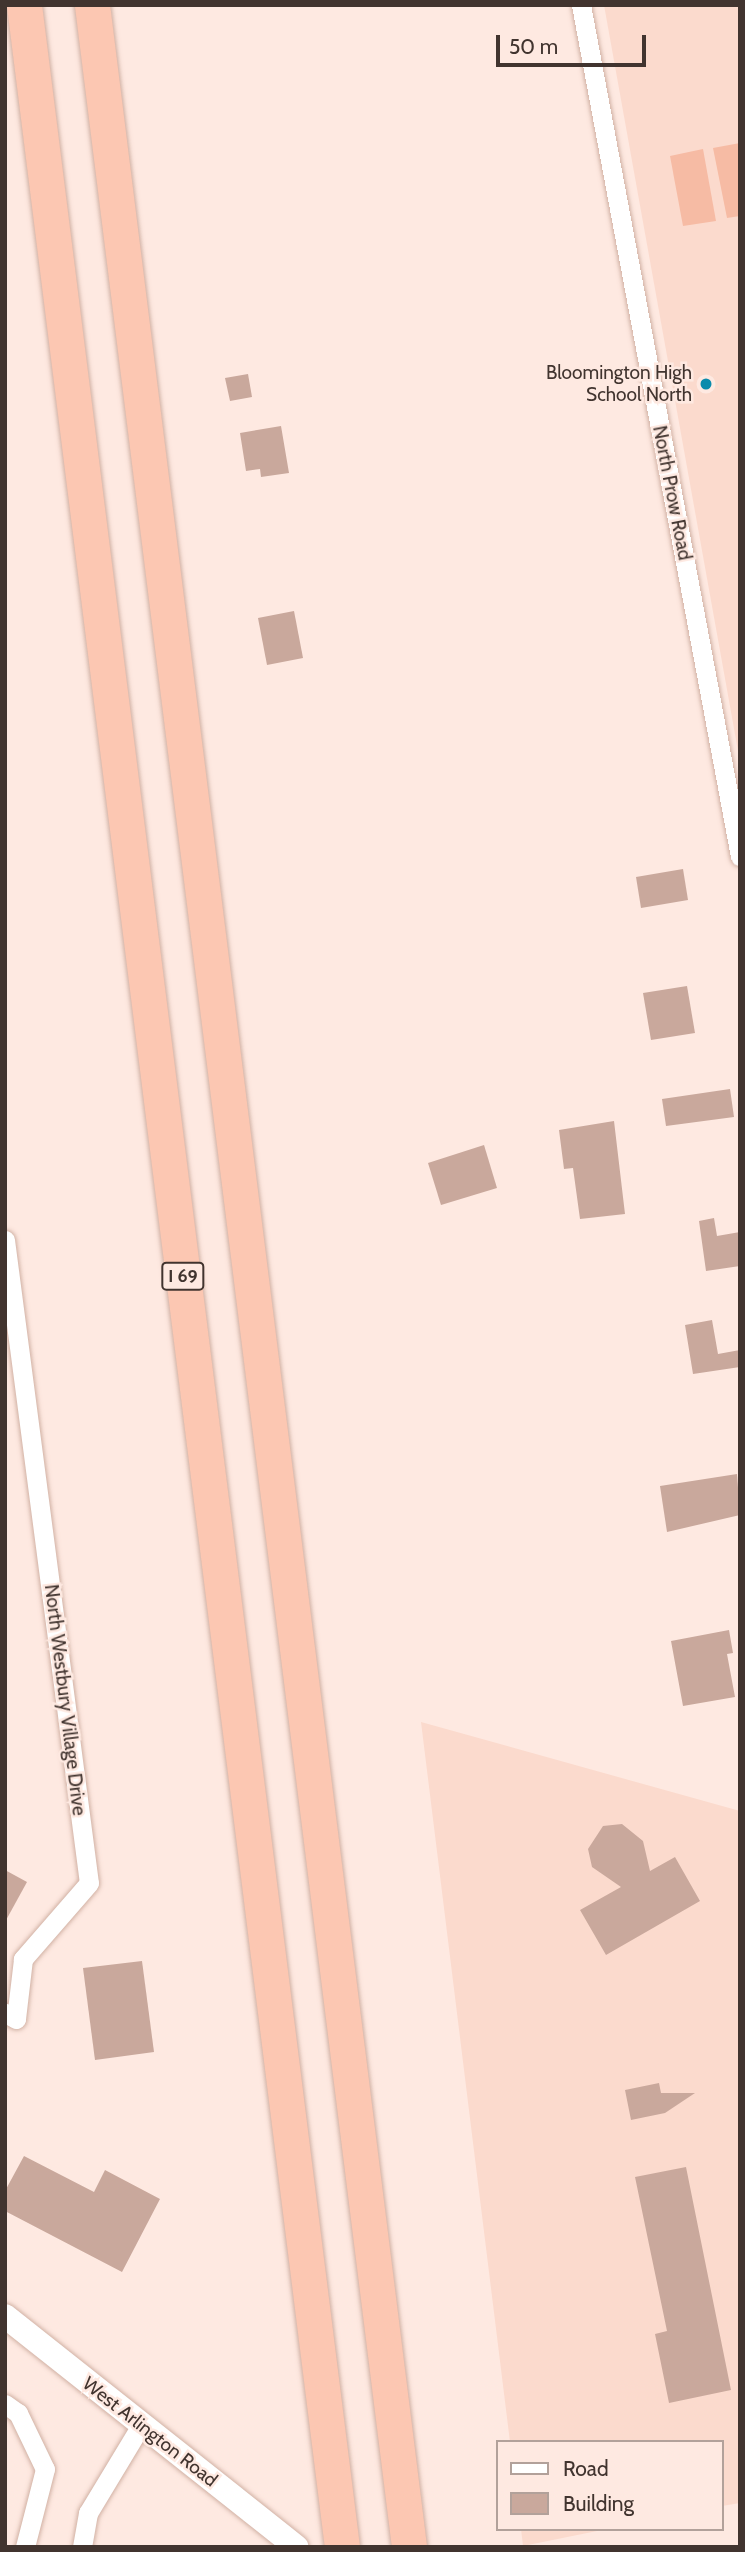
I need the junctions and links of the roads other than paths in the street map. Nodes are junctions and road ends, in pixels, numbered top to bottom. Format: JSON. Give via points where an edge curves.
{"nodes":[{"id":1,"x":24,"y":5,"type":"edge"},
{"id":2,"x":92,"y":5,"type":"edge"},
{"id":3,"x":581,"y":5,"type":"edge"},
{"id":4,"x":740,"y":856,"type":"edge"},
{"id":5,"x":5,"y":1240,"type":"edge"},
{"id":6,"x":14,"y":1358,"type":"edge"},
{"id":7,"x":11,"y":2016,"type":"edge"},
{"id":8,"x":5,"y":2316,"type":"edge"},
{"id":9,"x":5,"y":2404,"type":"edge"},
{"id":10,"x":142,"y":2425,"type":"junction"},
{"id":11,"x":25,"y":2547,"type":"edge"},
{"id":12,"x":82,"y":2547,"type":"edge"},
{"id":13,"x":296,"y":2547,"type":"edge"},
{"id":14,"x":342,"y":2547,"type":"edge"},
{"id":15,"x":409,"y":2547,"type":"edge"}],
"edges":[{"from":1,"to":14,"type":"highway","number":"I 69"},
{"from":2,"to":15,"type":"highway"},
{"from":3,"to":4,"type":"street","name":"North Prow Road"},
{"from":5,"to":6,"type":"street","name":"North Westbury Village Drive"},
{"from":6,"to":7,"type":"street","name":"North Westbury Village Drive","via":[[89,1883],[23,1959]]},
{"from":8,"to":10,"type":"street","name":"West Arlington Road"},
{"from":9,"to":11,"type":"street","via":[[18,2413],[45,2469]]},
{"from":10,"to":12,"type":"street","via":[[88,2513]]},
{"from":10,"to":13,"type":"street","name":"West Arlington Road"}]}
